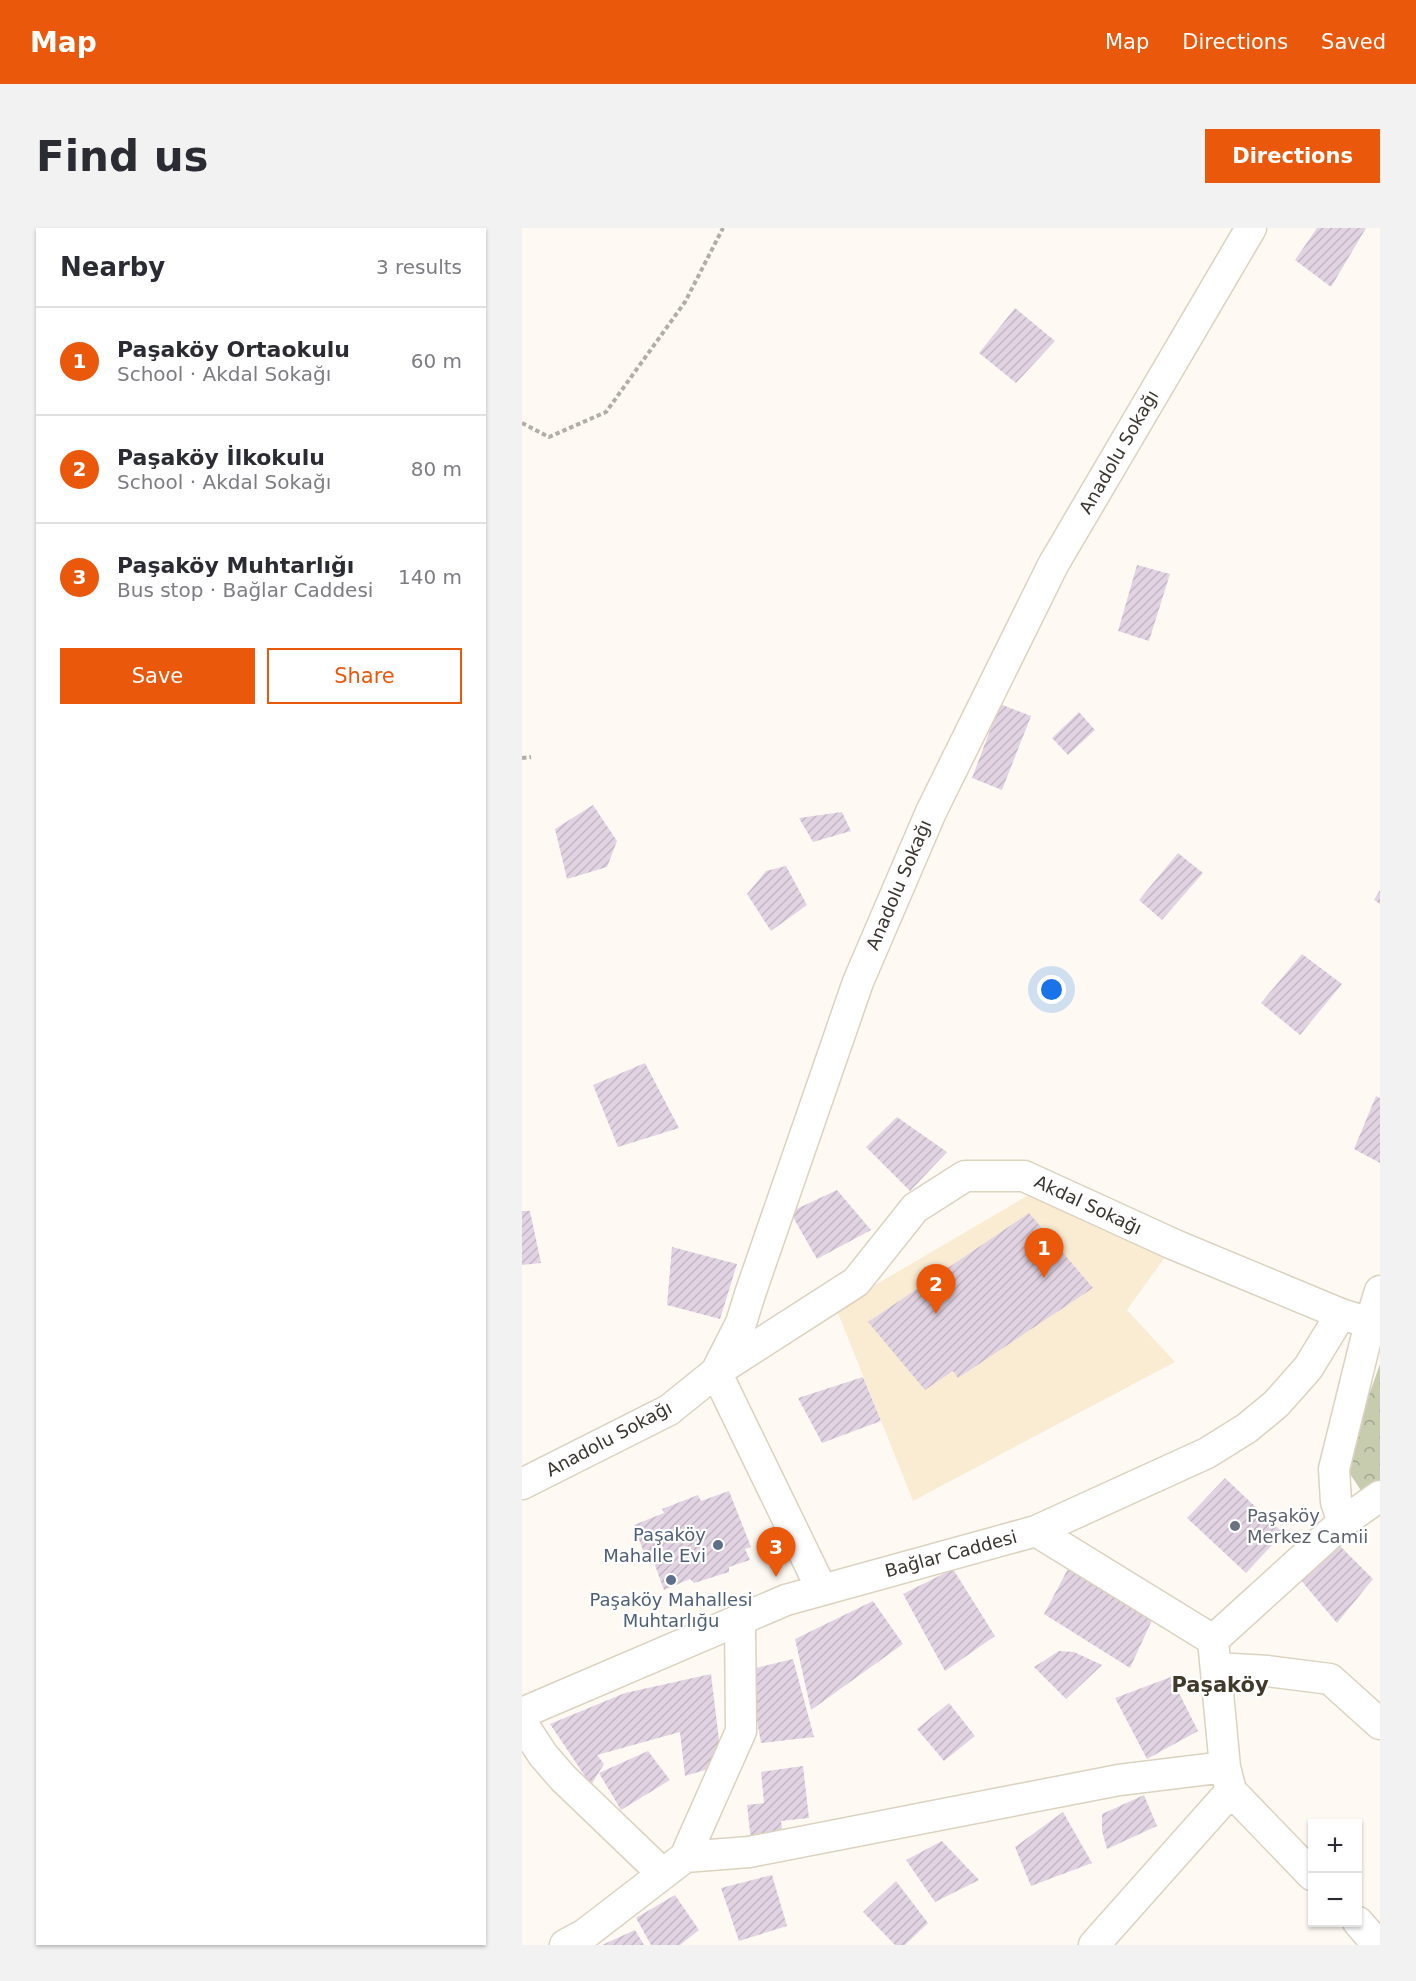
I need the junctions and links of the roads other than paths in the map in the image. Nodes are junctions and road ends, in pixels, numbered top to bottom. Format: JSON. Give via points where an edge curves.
{"nodes":[{"id":1,"x":1251,"y":228,"type":"edge"},
{"id":2,"x":1380,"y":1291,"type":"edge"},
{"id":3,"x":1341,"y":1314,"type":"junction"},
{"id":4,"x":1370,"y":1323,"type":"junction"},
{"id":5,"x":716,"y":1372,"type":"junction"},
{"id":6,"x":522,"y":1484,"type":"edge"},
{"id":7,"x":1380,"y":1496,"type":"edge"},
{"id":8,"x":1343,"y":1522,"type":"junction"},
{"id":9,"x":1036,"y":1531,"type":"junction"},
{"id":10,"x":822,"y":1590,"type":"junction"},
{"id":11,"x":740,"y":1619,"type":"junction"},
{"id":12,"x":1215,"y":1654,"type":"junction"},
{"id":13,"x":522,"y":1713,"type":"edge"},
{"id":14,"x":522,"y":1723,"type":"edge"},
{"id":15,"x":1380,"y":1724,"type":"edge"},
{"id":16,"x":1228,"y":1779,"type":"junction"},
{"id":17,"x":674,"y":1865,"type":"junction"},
{"id":18,"x":1310,"y":1873,"type":"edge"},
{"id":19,"x":1362,"y":1927,"type":"edge"},
{"id":20,"x":566,"y":1945,"type":"edge"},
{"id":21,"x":1094,"y":1945,"type":"edge"},
{"id":22,"x":1378,"y":1945,"type":"edge"}],
"edges":[{"from":1,"to":5,"type":"street","name":"Anadolu Sokağı","via":[[1053,565],[931,812],[858,982],[741,1323]]},
{"from":2,"to":4,"type":"street"},
{"from":3,"to":4,"type":"street","name":"Akdal Sokağı"},
{"from":3,"to":5,"type":"street","name":"Akdal Sokağı","via":[[1174,1245],[1024,1176],[965,1176],[915,1208],[856,1282]]},
{"from":3,"to":9,"type":"street","via":[[1308,1368],[1276,1404],[1247,1428],[1207,1454]]},
{"from":4,"to":8,"type":"street","via":[[1334,1469],[1336,1502]]},
{"from":5,"to":6,"type":"street","name":"Anadolu Sokağı","via":[[669,1410]]},
{"from":5,"to":10,"type":"street"},
{"from":7,"to":8,"type":"street"},
{"from":8,"to":12,"type":"street"},
{"from":9,"to":10,"type":"street","name":"Bağlar Caddesi"},
{"from":9,"to":12,"type":"street","name":"Bağlar Caddesi"},
{"from":10,"to":11,"type":"street","name":"Bağlar Caddesi"},
{"from":11,"to":13,"type":"street","name":"Bağlar Caddesi"},
{"from":11,"to":17,"type":"street","via":[[741,1731]]},
{"from":12,"to":15,"type":"street","via":[[1268,1671],[1330,1679]]},
{"from":12,"to":16,"type":"street"},
{"from":14,"to":17,"type":"street","via":[[563,1778]]},
{"from":16,"to":17,"type":"street","via":[[1119,1780]]},
{"from":16,"to":18,"type":"street"},
{"from":16,"to":21,"type":"street"},
{"from":17,"to":20,"type":"street"},
{"from":19,"to":22,"type":"street"}]}
